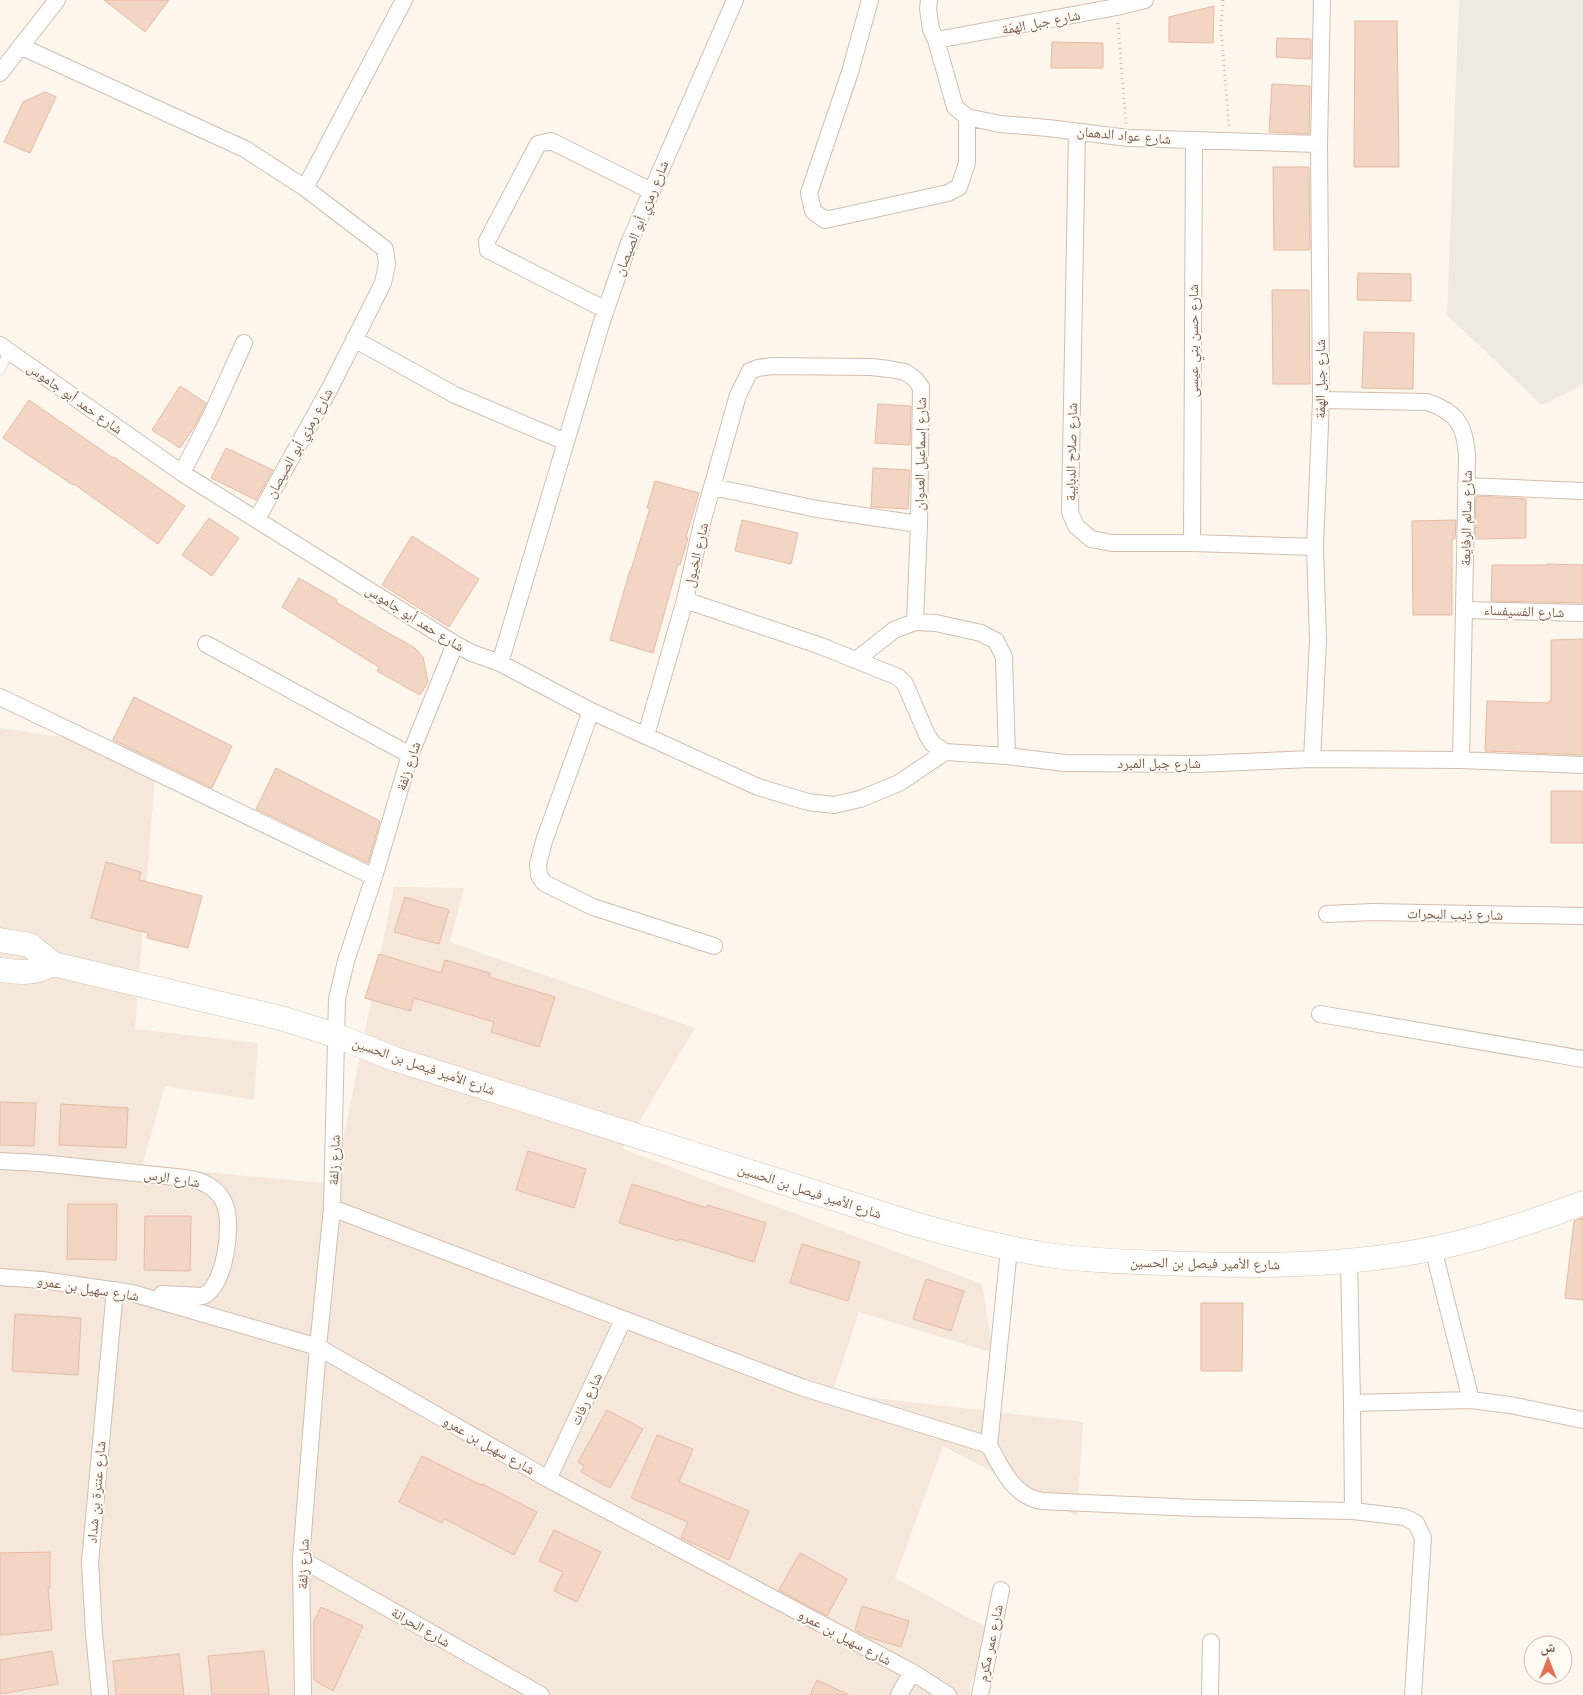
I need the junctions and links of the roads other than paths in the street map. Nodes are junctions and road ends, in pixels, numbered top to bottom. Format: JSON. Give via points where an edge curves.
{"nodes":[{"id":1,"x":57,"y":0,"type":"edge"},
{"id":2,"x":404,"y":0,"type":"edge"},
{"id":3,"x":735,"y":0,"type":"edge"},
{"id":4,"x":870,"y":0,"type":"edge"},
{"id":5,"x":929,"y":0,"type":"edge"},
{"id":6,"x":1145,"y":0,"type":"edge"},
{"id":7,"x":1322,"y":0,"type":"edge"},
{"id":8,"x":936,"y":40,"type":"junction"},
{"id":9,"x":22,"y":47,"type":"junction"},
{"id":10,"x":0,"y":73,"type":"edge"},
{"id":11,"x":966,"y":117,"type":"junction"},
{"id":12,"x":1077,"y":132,"type":"junction"},
{"id":13,"x":1194,"y":140,"type":"junction"},
{"id":14,"x":1319,"y":144,"type":"junction"},
{"id":15,"x":305,"y":188,"type":"junction"},
{"id":16,"x":651,"y":191,"type":"junction"},
{"id":17,"x":606,"y":310,"type":"junction"},
{"id":18,"x":354,"y":339,"type":"junction"},
{"id":19,"x":244,"y":343,"type":"dead end"},
{"id":20,"x":4,"y":348,"type":"edge"},
{"id":21,"x":0,"y":370,"type":"edge"},
{"id":22,"x":747,"y":375,"type":"joint"},
{"id":23,"x":1321,"y":400,"type":"junction"},
{"id":24,"x":566,"y":442,"type":"junction"},
{"id":25,"x":182,"y":473,"type":"junction"},
{"id":26,"x":1466,"y":486,"type":"junction"},
{"id":27,"x":712,"y":487,"type":"junction"},
{"id":28,"x":1583,"y":491,"type":"edge"},
{"id":29,"x":257,"y":519,"type":"junction"},
{"id":30,"x":919,"y":524,"type":"junction"},
{"id":31,"x":1192,"y":542,"type":"junction"},
{"id":32,"x":1315,"y":546,"type":"junction"},
{"id":33,"x":686,"y":600,"type":"junction"},
{"id":34,"x":1465,"y":610,"type":"junction"},
{"id":35,"x":1583,"y":613,"type":"edge"},
{"id":36,"x":915,"y":622,"type":"junction"},
{"id":37,"x":206,"y":644,"type":"dead end"},
{"id":38,"x":455,"y":644,"type":"junction"},
{"id":39,"x":856,"y":660,"type":"junction"},
{"id":40,"x":500,"y":662,"type":"junction"},
{"id":41,"x":0,"y":697,"type":"edge"},
{"id":42,"x":591,"y":711,"type":"junction"},
{"id":43,"x":646,"y":735,"type":"junction"},
{"id":44,"x":945,"y":752,"type":"junction"},
{"id":45,"x":410,"y":755,"type":"junction"},
{"id":46,"x":1007,"y":756,"type":"junction"},
{"id":47,"x":1312,"y":758,"type":"junction"},
{"id":48,"x":1461,"y":760,"type":"junction"},
{"id":49,"x":1583,"y":765,"type":"edge"},
{"id":50,"x":374,"y":878,"type":"junction"},
{"id":51,"x":1327,"y":914,"type":"dead end"},
{"id":52,"x":1583,"y":916,"type":"edge"},
{"id":53,"x":0,"y":940,"type":"edge"},
{"id":54,"x":714,"y":946,"type":"dead end"},
{"id":55,"x":53,"y":964,"type":"junction"},
{"id":56,"x":0,"y":970,"type":"edge"},
{"id":57,"x":1320,"y":1014,"type":"dead end"},
{"id":58,"x":335,"y":1035,"type":"junction"},
{"id":59,"x":1583,"y":1059,"type":"edge"},
{"id":60,"x":0,"y":1161,"type":"edge"},
{"id":61,"x":1583,"y":1203,"type":"edge"},
{"id":62,"x":332,"y":1208,"type":"junction"},
{"id":63,"x":1433,"y":1248,"type":"junction"},
{"id":64,"x":1009,"y":1249,"type":"junction"},
{"id":65,"x":1349,"y":1260,"type":"junction"},
{"id":66,"x":0,"y":1277,"type":"edge"},
{"id":67,"x":115,"y":1290,"type":"junction"},
{"id":68,"x":132,"y":1293,"type":"junction"},
{"id":69,"x":623,"y":1320,"type":"junction"},
{"id":70,"x":318,"y":1348,"type":"junction"},
{"id":71,"x":1471,"y":1400,"type":"junction"},
{"id":72,"x":1352,"y":1403,"type":"junction"},
{"id":73,"x":1583,"y":1420,"type":"edge"},
{"id":74,"x":988,"y":1445,"type":"junction"},
{"id":75,"x":548,"y":1478,"type":"junction"},
{"id":76,"x":1353,"y":1511,"type":"junction"},
{"id":77,"x":301,"y":1559,"type":"junction"},
{"id":78,"x":1001,"y":1590,"type":"dead end"},
{"id":79,"x":1211,"y":1642,"type":"dead end"},
{"id":80,"x":912,"y":1672,"type":"junction"},
{"id":81,"x":100,"y":1695,"type":"edge"},
{"id":82,"x":304,"y":1695,"type":"edge"},
{"id":83,"x":541,"y":1695,"type":"edge"},
{"id":84,"x":899,"y":1695,"type":"edge"},
{"id":85,"x":948,"y":1695,"type":"edge"},
{"id":86,"x":980,"y":1695,"type":"edge"},
{"id":87,"x":1210,"y":1695,"type":"edge"},
{"id":88,"x":1413,"y":1695,"type":"edge"}],
"edges":[{"from":1,"to":9,"type":"street"},
{"from":2,"to":15,"type":"street"},
{"from":3,"to":16,"type":"street","name":"شارع رمزي أبو الصيصان"},
{"from":4,"to":11,"type":"street","via":[[850,72],[809,193],[813,211],[825,220],[948,193],[959,187],[967,163]]},
{"from":5,"to":8,"type":"street","via":[[931,29]]},
{"from":6,"to":8,"type":"street","name":"شارع جبل الهمّة"},
{"from":7,"to":14,"type":"street","name":"شارع جبل الهمّة"},
{"from":8,"to":11,"type":"street","via":[[955,107]]},
{"from":9,"to":10,"type":"street"},
{"from":9,"to":15,"type":"street","via":[[245,150]]},
{"from":11,"to":12,"type":"street","name":"شارع عواد الدهمان"},
{"from":12,"to":13,"type":"street","name":"شارع عواد الدهمان","via":[[1128,138]]},
{"from":12,"to":31,"type":"street","name":"شارع صلاح الدبايبة","via":[[1070,512],[1076,526],[1092,539],[1112,543]]},
{"from":13,"to":14,"type":"street","name":"شارع عواد الدهمان"},
{"from":13,"to":31,"type":"street","name":"شارع حسن بني عيسى"},
{"from":14,"to":23,"type":"street","name":"شارع جبل الهمّة"},
{"from":15,"to":18,"type":"street","name":"شارع رمزي أبو الصيصان","via":[[385,249],[388,264],[383,283]]},
{"from":16,"to":17,"type":"street","name":"شارع رمزي أبو الصيصان","via":[[629,242]]},
{"from":16,"to":17,"type":"street","via":[[551,141],[538,144],[487,242],[488,250]]},
{"from":17,"to":24,"type":"street","name":"شارع رمزي أبو الصيصان"},
{"from":18,"to":24,"type":"street","via":[[455,394]]},
{"from":18,"to":29,"type":"street","name":"شارع رمزي أبو الصيصان"},
{"from":19,"to":25,"type":"street"},
{"from":20,"to":21,"type":"lane"},
{"from":20,"to":25,"type":"street","name":"شارع حمد أبو جاموس"},
{"from":22,"to":27,"type":"street","name":"شارع الخيول","via":[[738,395]]},
{"from":22,"to":30,"type":"street","name":"شارع إسماعيل العدوان","via":[[758,368],[773,366],[837,366],[889,369],[905,372],[915,379],[921,387]]},
{"from":23,"to":26,"type":"street","name":"شارع سالم الرفايعة","via":[[1427,402],[1442,407],[1464,432]]},
{"from":23,"to":32,"type":"street","name":"شارع جبل الهمّة"},
{"from":24,"to":40,"type":"street","name":"شارع رمزي أبو الصيصان"},
{"from":25,"to":29,"type":"street","name":"شارع حمد أبو جاموس"},
{"from":26,"to":28,"type":"street"},
{"from":26,"to":34,"type":"street","name":"شارع سالم الرفايعة"},
{"from":27,"to":30,"type":"street","name":"شارع إسماعيل العدوان","via":[[817,509]]},
{"from":27,"to":33,"type":"street","name":"شارع الخيول"},
{"from":29,"to":38,"type":"street","name":"شارع حمد أبو جاموس"},
{"from":30,"to":36,"type":"street"},
{"from":31,"to":32,"type":"street","name":"شارع صلاح الدبايبة"},
{"from":32,"to":47,"type":"street","name":"شارع جبل الهمّة","via":[[1318,640]]},
{"from":33,"to":39,"type":"street"},
{"from":33,"to":43,"type":"street","name":"شارع الخيول"},
{"from":34,"to":35,"type":"street","name":"شارع الفسيفساء"},
{"from":34,"to":48,"type":"street","name":"شارع سالم الرفايعة"},
{"from":36,"to":39,"type":"street","via":[[894,630]]},
{"from":36,"to":46,"type":"street","via":[[981,634],[996,641],[1004,657]]},
{"from":37,"to":45,"type":"street"},
{"from":38,"to":40,"type":"street","name":"شارع حمد أبو جاموس"},
{"from":38,"to":45,"type":"street","name":"شارع زلفة"},
{"from":39,"to":44,"type":"street","via":[[898,677],[905,684],[927,735]]},
{"from":40,"to":42,"type":"street","name":"شارع حمد أبو جاموس"},
{"from":41,"to":50,"type":"street"},
{"from":42,"to":43,"type":"street","name":"شارع حمد أبو جاموس"},
{"from":42,"to":54,"type":"street","via":[[544,841],[538,864],[539,875],[544,883],[593,907]]},
{"from":43,"to":44,"type":"street","name":"شارع حمد أبو جاموس","via":[[758,786],[808,802],[834,805],[860,800],[899,783]]},
{"from":44,"to":46,"type":"street","name":"شارع جبل المبرد"},
{"from":45,"to":50,"type":"street","name":"شارع زلفة"},
{"from":46,"to":47,"type":"street","name":"شارع جبل المبرد","via":[[1095,764],[1197,764]]},
{"from":47,"to":48,"type":"street","name":"شارع جبل المبرد"},
{"from":48,"to":49,"type":"street","name":"شارع جبل المبرد"},
{"from":50,"to":58,"type":"street","name":"شارع زلفة","via":[[341,980]]},
{"from":51,"to":52,"type":"street","name":"شارع ذيب البحرات"},
{"from":53,"to":55,"type":"street","name":"شارع الأمير فيصل بن الحسين","via":[[30,945]]},
{"from":55,"to":56,"type":"street","via":[[40,971]]},
{"from":55,"to":58,"type":"street","name":"شارع الأمير فيصل بن الحسين","via":[[281,1018]]},
{"from":57,"to":59,"type":"street"},
{"from":58,"to":62,"type":"street","name":"شارع زلفة"},
{"from":58,"to":64,"type":"street","name":"شارع الأمير فيصل بن الحسين","via":[[396,1059],[911,1223]]},
{"from":60,"to":68,"type":"street","name":"شارع الرس","via":[[196,1179],[217,1193],[225,1206],[228,1225],[224,1261],[207,1294],[192,1297]]},
{"from":61,"to":63,"type":"street","name":"شارع الأمير فيصل بن الحسين"},
{"from":62,"to":69,"type":"street"},
{"from":62,"to":70,"type":"street","name":"شارع زلفة"},
{"from":63,"to":65,"type":"street","name":"شارع الأمير فيصل بن الحسين"},
{"from":63,"to":71,"type":"street"},
{"from":64,"to":65,"type":"street","name":"شارع الأمير فيصل بن الحسين","via":[[1148,1263],[1257,1265]]},
{"from":64,"to":74,"type":"street"},
{"from":65,"to":72,"type":"street"},
{"from":66,"to":67,"type":"street","name":"شارع سهيل بن عمرو"},
{"from":67,"to":68,"type":"street","name":"شارع سهيل بن عمرو"},
{"from":67,"to":81,"type":"street","name":"شارع عنترة بن شداد","via":[[90,1562]]},
{"from":68,"to":70,"type":"street","name":"شارع سهيل بن عمرو"},
{"from":69,"to":74,"type":"street","via":[[800,1387]]},
{"from":69,"to":75,"type":"street","name":"شارع رفات"},
{"from":70,"to":75,"type":"street","name":"شارع سهيل بن عمرو"},
{"from":70,"to":77,"type":"street","name":"شارع زلفة"},
{"from":71,"to":72,"type":"street"},
{"from":71,"to":73,"type":"street"},
{"from":72,"to":76,"type":"street"},
{"from":74,"to":76,"type":"street","via":[[1017,1489],[1033,1500]]},
{"from":75,"to":80,"type":"street","name":"شارع سهيل بن عمرو"},
{"from":76,"to":88,"type":"street","via":[[1404,1517],[1416,1524],[1423,1538]]},
{"from":77,"to":82,"type":"street","name":"شارع زلفة"},
{"from":77,"to":83,"type":"street","name":"شارع الحرانة"},
{"from":78,"to":86,"type":"street","name":"شارع عمر مكرم"},
{"from":79,"to":87,"type":"street"},
{"from":80,"to":84,"type":"street"},
{"from":80,"to":85,"type":"street","name":"شارع سهيل بن عمرو"}]}
